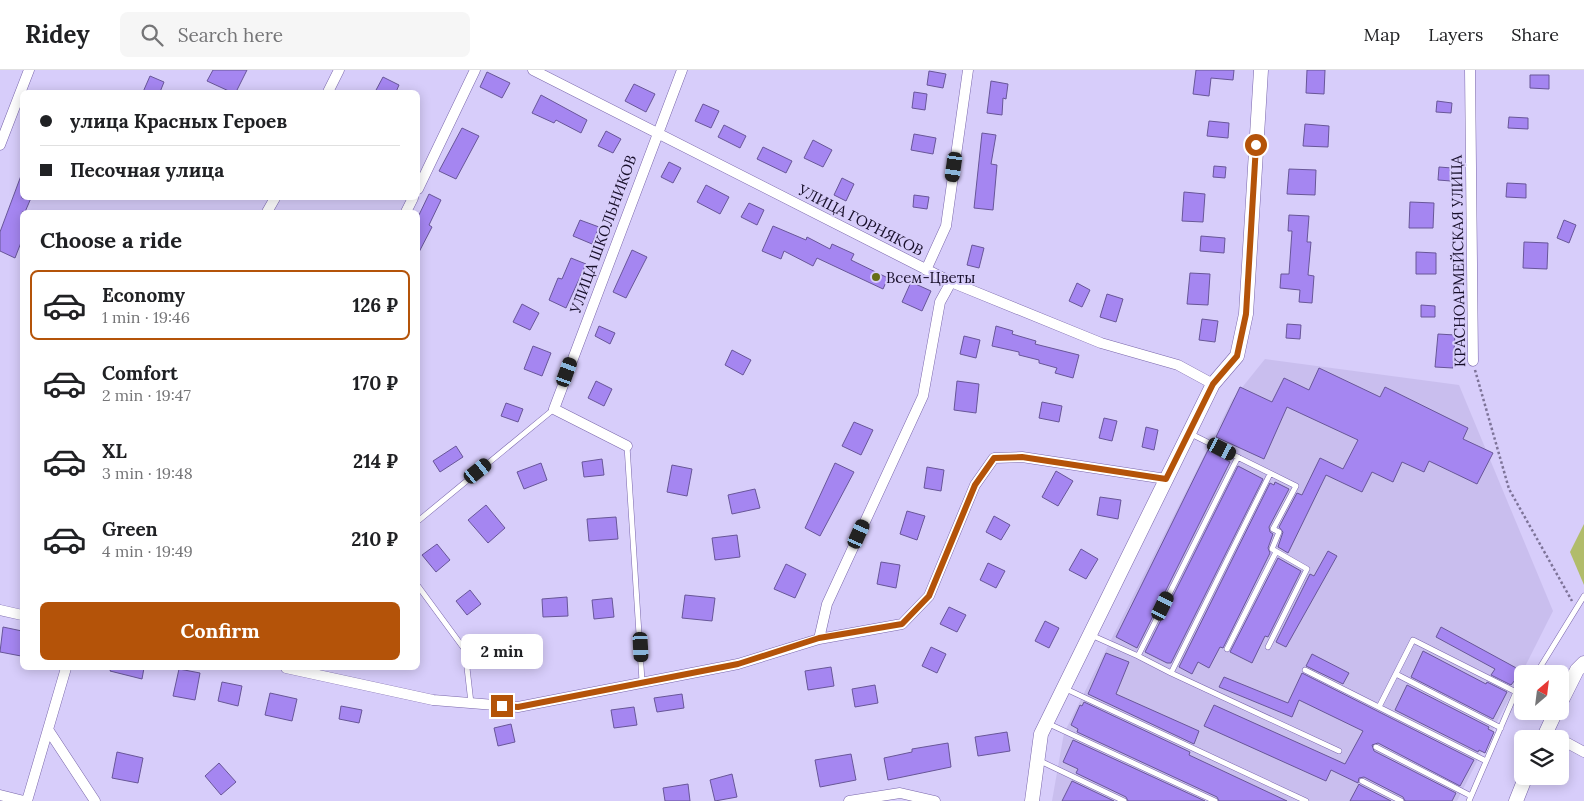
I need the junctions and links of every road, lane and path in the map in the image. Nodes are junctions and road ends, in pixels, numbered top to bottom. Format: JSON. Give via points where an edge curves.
{"nodes":[{"id":1,"x":29,"y":70,"type":"edge"},
{"id":2,"x":339,"y":70,"type":"edge"},
{"id":3,"x":475,"y":70,"type":"edge"},
{"id":4,"x":533,"y":70,"type":"edge"},
{"id":5,"x":682,"y":70,"type":"edge"},
{"id":6,"x":968,"y":70,"type":"edge"},
{"id":7,"x":1261,"y":70,"type":"edge"},
{"id":8,"x":1470,"y":70,"type":"edge"},
{"id":9,"x":21,"y":90,"type":"edge"},
{"id":10,"x":329,"y":90,"type":"edge"},
{"id":11,"x":20,"y":93,"type":"edge"},
{"id":12,"x":657,"y":133,"type":"junction"},
{"id":13,"x":0,"y":145,"type":"edge"},
{"id":14,"x":420,"y":184,"type":"edge"},
{"id":15,"x":926,"y":270,"type":"junction"},
{"id":16,"x":951,"y":282,"type":"junction"},
{"id":17,"x":1473,"y":361,"type":"joint"},
{"id":18,"x":1213,"y":384,"type":"junction"},
{"id":19,"x":554,"y":409,"type":"junction"},
{"id":20,"x":1189,"y":433,"type":"junction"},
{"id":21,"x":626,"y":446,"type":"joint"},
{"id":22,"x":1238,"y":457,"type":"junction"},
{"id":23,"x":1270,"y":474,"type":"junction"},
{"id":24,"x":1166,"y":479,"type":"junction"},
{"id":25,"x":420,"y":519,"type":"edge"},
{"id":26,"x":1276,"y":552,"type":"junction"},
{"id":27,"x":420,"y":589,"type":"edge"},
{"id":28,"x":1584,"y":596,"type":"edge"},
{"id":29,"x":1577,"y":609,"type":"junction"},
{"id":30,"x":0,"y":610,"type":"edge"},
{"id":31,"x":20,"y":615,"type":"edge"},
{"id":32,"x":1091,"y":635,"type":"junction"},
{"id":33,"x":819,"y":638,"type":"junction"},
{"id":34,"x":1268,"y":648,"type":"dead end"},
{"id":35,"x":1226,"y":649,"type":"dead end"},
{"id":36,"x":1138,"y":656,"type":"junction"},
{"id":37,"x":1584,"y":663,"type":"edge"},
{"id":38,"x":1542,"y":665,"type":"edge"},
{"id":39,"x":65,"y":670,"type":"edge"},
{"id":40,"x":295,"y":670,"type":"edge"},
{"id":41,"x":1305,"y":670,"type":"dead end"},
{"id":42,"x":1171,"y":673,"type":"junction"},
{"id":43,"x":1396,"y":674,"type":"junction"},
{"id":44,"x":642,"y":681,"type":"junction"},
{"id":45,"x":1569,"y":687,"type":"edge"},
{"id":46,"x":1065,"y":688,"type":"junction"},
{"id":47,"x":1514,"y":691,"type":"edge"},
{"id":48,"x":1514,"y":697,"type":"edge"},
{"id":49,"x":472,"y":703,"type":"junction"},
{"id":50,"x":1379,"y":707,"type":"junction"},
{"id":51,"x":1047,"y":723,"type":"junction"},
{"id":52,"x":1501,"y":728,"type":"junction"},
{"id":53,"x":48,"y":731,"type":"junction"},
{"id":54,"x":1569,"y":744,"type":"edge"},
{"id":55,"x":1376,"y":748,"type":"dead end"},
{"id":56,"x":1339,"y":752,"type":"dead end"},
{"id":57,"x":1584,"y":752,"type":"edge"},
{"id":58,"x":1038,"y":760,"type":"junction"},
{"id":59,"x":1486,"y":761,"type":"junction"},
{"id":60,"x":1362,"y":781,"type":"dead end"},
{"id":61,"x":1522,"y":785,"type":"edge"},
{"id":62,"x":0,"y":796,"type":"edge"},
{"id":63,"x":899,"y":797,"type":"edge"},
{"id":64,"x":1470,"y":799,"type":"edge"},
{"id":65,"x":25,"y":801,"type":"edge"},
{"id":66,"x":95,"y":801,"type":"edge"},
{"id":67,"x":849,"y":801,"type":"edge"},
{"id":68,"x":934,"y":801,"type":"edge"},
{"id":69,"x":1033,"y":801,"type":"edge"},
{"id":70,"x":1124,"y":801,"type":"edge"},
{"id":71,"x":1215,"y":801,"type":"edge"},
{"id":72,"x":1306,"y":801,"type":"edge"},
{"id":73,"x":1401,"y":801,"type":"edge"},
{"id":74,"x":1516,"y":801,"type":"edge"}],
"edges":[{"from":1,"to":9,"type":"street"},
{"from":2,"to":10,"type":"street"},
{"from":3,"to":14,"type":"street"},
{"from":4,"to":12,"type":"street","name":"УЛИЦА ГОРНЯКОВ"},
{"from":5,"to":12,"type":"street","name":"УЛИЦА ШКОЛЬНИКОВ"},
{"from":6,"to":15,"type":"street","via":[[946,226]]},
{"from":7,"to":18,"type":"main road","via":[[1246,314],[1237,356]]},
{"from":8,"to":17,"type":"street","name":"КРАСНОАРМЕЙСКАЯ УЛИЦА"},
{"from":11,"to":13,"type":"street"},
{"from":12,"to":15,"type":"street","name":"УЛИЦА ГОРНЯКОВ"},
{"from":12,"to":19,"type":"street","name":"УЛИЦА ШКОЛЬНИКОВ"},
{"from":15,"to":16,"type":"street","name":"УЛИЦА ГОРНЯКОВ"},
{"from":16,"to":18,"type":"street","name":"УЛИЦА ГОРНЯКОВ","via":[[1101,343],[1178,365]]},
{"from":16,"to":33,"type":"street","via":[[940,302],[923,396],[827,604]]},
{"from":17,"to":29,"type":"path","name":"КРАСНОАРМЕЙСКАЯ УЛИЦА","via":[[1509,489]]},
{"from":18,"to":20,"type":"main road"},
{"from":19,"to":21,"type":"street"},
{"from":19,"to":25,"type":"lane"},
{"from":20,"to":22,"type":"lane"},
{"from":20,"to":24,"type":"main road"},
{"from":21,"to":44,"type":"lane"},
{"from":22,"to":23,"type":"lane"},
{"from":22,"to":36,"type":"lane"},
{"from":23,"to":26,"type":"lane","via":[[1296,486],[1273,529],[1279,532],[1272,549]]},
{"from":23,"to":42,"type":"lane"},
{"from":24,"to":32,"type":"main road"},
{"from":24,"to":33,"type":"street","via":[[1022,457],[994,458],[975,485],[929,596],[902,624]]},
{"from":26,"to":34,"type":"lane","via":[[1307,569]]},
{"from":26,"to":35,"type":"lane"},
{"from":27,"to":49,"type":"lane","via":[[465,650]]},
{"from":28,"to":29,"type":"lane"},
{"from":29,"to":38,"type":"lane"},
{"from":30,"to":31,"type":"street"},
{"from":32,"to":36,"type":"lane"},
{"from":32,"to":46,"type":"main road"},
{"from":33,"to":44,"type":"street","via":[[738,664]]},
{"from":36,"to":42,"type":"lane"},
{"from":37,"to":45,"type":"main road"},
{"from":39,"to":53,"type":"street"},
{"from":40,"to":49,"type":"street","via":[[434,700]]},
{"from":41,"to":50,"type":"lane"},
{"from":42,"to":56,"type":"lane"},
{"from":43,"to":47,"type":"lane","via":[[1413,640]]},
{"from":43,"to":50,"type":"lane"},
{"from":43,"to":52,"type":"lane"},
{"from":44,"to":49,"type":"street","via":[[518,707]]},
{"from":46,"to":51,"type":"main road"},
{"from":46,"to":72,"type":"lane"},
{"from":48,"to":52,"type":"lane"},
{"from":50,"to":59,"type":"lane"},
{"from":51,"to":58,"type":"main road","via":[[1041,734]]},
{"from":51,"to":71,"type":"lane"},
{"from":52,"to":59,"type":"lane"},
{"from":53,"to":65,"type":"street"},
{"from":53,"to":66,"type":"street"},
{"from":54,"to":57,"type":"street"},
{"from":55,"to":64,"type":"lane"},
{"from":58,"to":69,"type":"main road"},
{"from":58,"to":70,"type":"lane"},
{"from":59,"to":64,"type":"lane"},
{"from":60,"to":73,"type":"lane"},
{"from":61,"to":74,"type":"main road"},
{"from":62,"to":65,"type":"street"},
{"from":63,"to":67,"type":"street"},
{"from":63,"to":68,"type":"street"}]}
